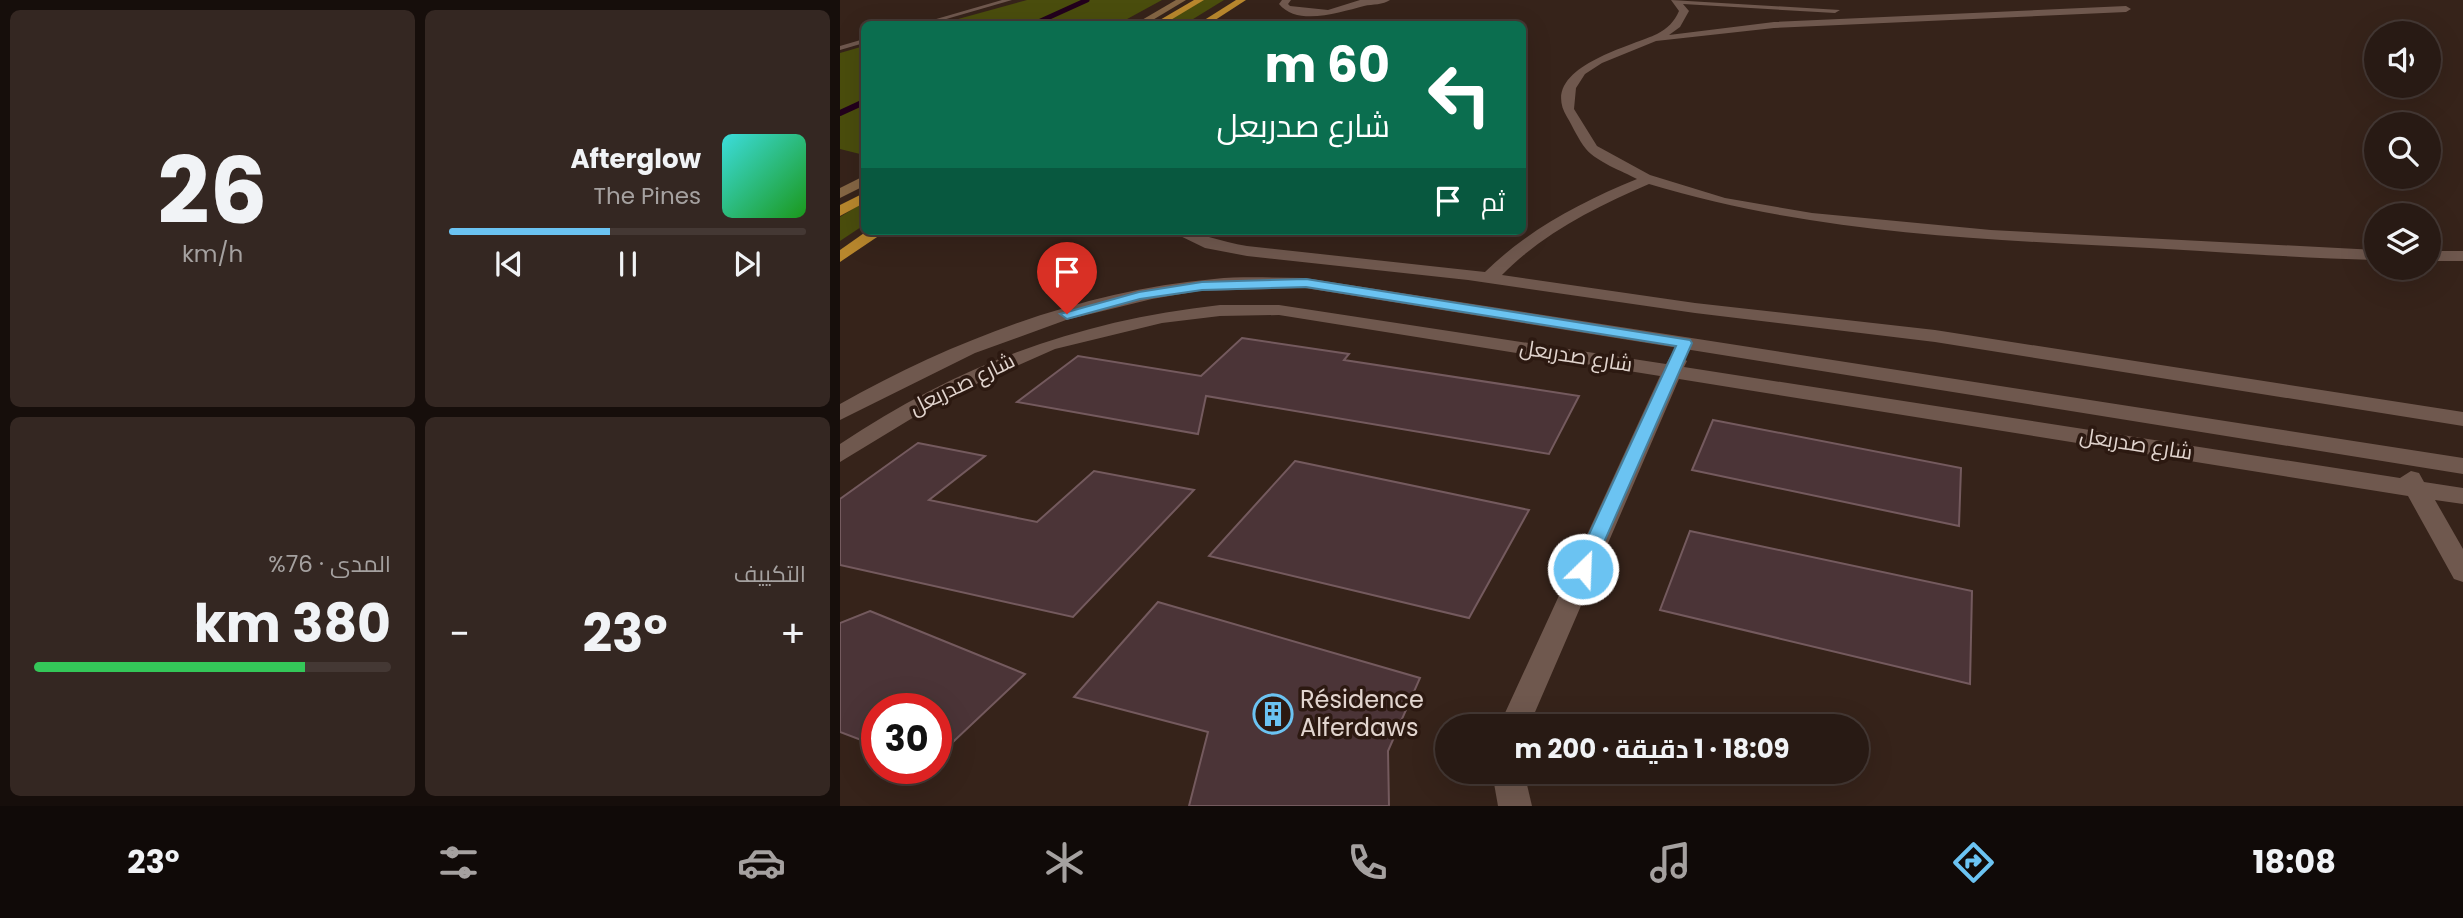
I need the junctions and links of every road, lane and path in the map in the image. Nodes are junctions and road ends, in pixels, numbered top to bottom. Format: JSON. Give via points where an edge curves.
{"nodes":[{"id":1,"x":1009,"y":0,"type":"edge"},
{"id":2,"x":1182,"y":0,"type":"edge"},
{"id":3,"x":1200,"y":0,"type":"edge"},
{"id":4,"x":1242,"y":0,"type":"edge"},
{"id":5,"x":1386,"y":0,"type":"edge"},
{"id":6,"x":1675,"y":0,"type":"edge"},
{"id":7,"x":1363,"y":2,"type":"edge"},
{"id":8,"x":2126,"y":9,"type":"dead end"},
{"id":9,"x":1287,"y":12,"type":"edge"},
{"id":10,"x":1888,"y":15,"type":"junction"},
{"id":11,"x":934,"y":21,"type":"edge"},
{"id":12,"x":1145,"y":21,"type":"edge"},
{"id":13,"x":1163,"y":21,"type":"edge"},
{"id":14,"x":1208,"y":21,"type":"edge"},
{"id":15,"x":861,"y":42,"type":"edge"},
{"id":16,"x":1640,"y":43,"type":"junction"},
{"id":17,"x":840,"y":48,"type":"edge"},
{"id":18,"x":1650,"y":179,"type":"junction"},
{"id":19,"x":861,"y":182,"type":"edge"},
{"id":20,"x":840,"y":194,"type":"edge"},
{"id":21,"x":861,"y":199,"type":"edge"},
{"id":22,"x":840,"y":211,"type":"edge"},
{"id":23,"x":872,"y":235,"type":"edge"},
{"id":24,"x":1185,"y":235,"type":"edge"},
{"id":25,"x":2364,"y":254,"type":"edge"},
{"id":26,"x":2441,"y":256,"type":"edge"},
{"id":27,"x":2463,"y":256,"type":"edge"},
{"id":28,"x":840,"y":257,"type":"edge"},
{"id":29,"x":1489,"y":278,"type":"junction"},
{"id":30,"x":1685,"y":343,"type":"junction"},
{"id":31,"x":1673,"y":370,"type":"junction"},
{"id":32,"x":840,"y":413,"type":"edge"},
{"id":33,"x":2463,"y":419,"type":"edge"},
{"id":34,"x":840,"y":455,"type":"edge"},
{"id":35,"x":2400,"y":457,"type":"junction"},
{"id":36,"x":2463,"y":466,"type":"edge"},
{"id":37,"x":2416,"y":488,"type":"junction"},
{"id":38,"x":2463,"y":496,"type":"edge"},
{"id":39,"x":2463,"y":572,"type":"edge"},
{"id":40,"x":1517,"y":714,"type":"edge"},
{"id":41,"x":1510,"y":784,"type":"edge"},
{"id":42,"x":1515,"y":806,"type":"edge"}],
"edges":[{"from":1,"to":11,"type":"lane"},
{"from":2,"to":12,"type":"street"},
{"from":3,"to":13,"type":"highway"},
{"from":4,"to":14,"type":"highway"},
{"from":5,"to":7,"type":"street"},
{"from":6,"to":10,"type":"street"},
{"from":6,"to":16,"type":"street","via":[[1684,11],[1681,22]]},
{"from":7,"to":9,"type":"street","via":[[1324,11]]},
{"from":8,"to":10,"type":"street"},
{"from":10,"to":16,"type":"street","via":[[1737,28]]},
{"from":15,"to":17,"type":"lane"},
{"from":16,"to":18,"type":"street","via":[[1591,66],[1574,83],[1567,102],[1580,135],[1605,156]]},
{"from":18,"to":25,"type":"street","via":[[1713,200],[1863,225]]},
{"from":18,"to":29,"type":"street","via":[[1552,226]]},
{"from":19,"to":20,"type":"street"},
{"from":21,"to":22,"type":"highway"},
{"from":23,"to":28,"type":"highway"},
{"from":24,"to":29,"type":"street","via":[[1235,249]]},
{"from":26,"to":27,"type":"street"},
{"from":29,"to":33,"type":"street","via":[[1935,336]]},
{"from":30,"to":31,"type":"street"},
{"from":30,"to":32,"type":"street","name":"شارع صدربعل","via":[[1318,284],[1202,286],[1067,314],[930,365]]},
{"from":30,"to":35,"type":"street","name":"شارع صدربعل"},
{"from":31,"to":34,"type":"street","name":"شارع صدربعل","via":[[1279,310],[1192,312],[1135,321],[1001,363],[943,389]]},
{"from":31,"to":37,"type":"street","name":"شارع صدربعل"},
{"from":31,"to":40,"type":"street"},
{"from":35,"to":36,"type":"street","name":"شارع صدربعل"},
{"from":35,"to":37,"type":"street"},
{"from":37,"to":38,"type":"street","name":"شارع صدربعل"},
{"from":37,"to":39,"type":"street"},
{"from":41,"to":42,"type":"street"}]}
